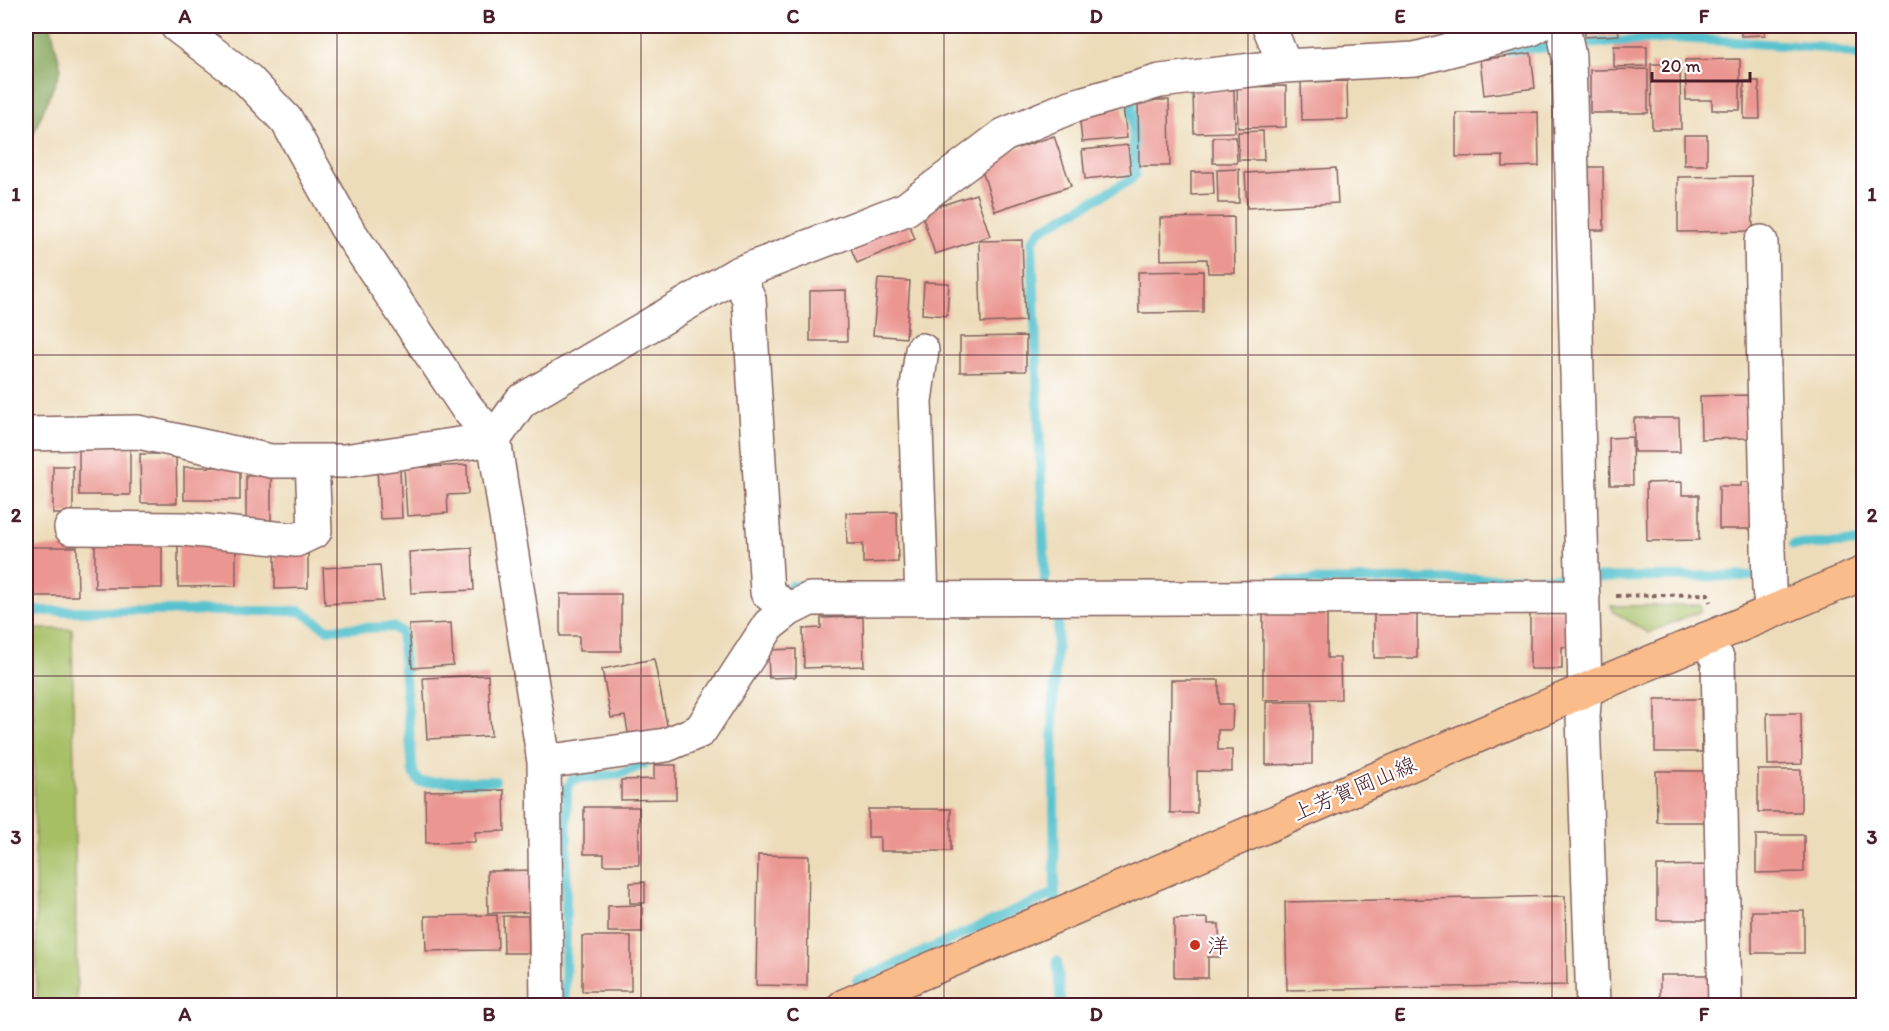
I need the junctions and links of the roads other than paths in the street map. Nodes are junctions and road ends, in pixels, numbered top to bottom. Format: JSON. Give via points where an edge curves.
{"nodes":[{"id":1,"x":177,"y":26,"type":"edge"},
{"id":2,"x":1269,"y":26,"type":"edge"},
{"id":3,"x":1537,"y":26,"type":"edge"},
{"id":4,"x":1563,"y":26,"type":"edge"},
{"id":5,"x":1285,"y":66,"type":"junction"},
{"id":6,"x":1761,"y":242,"type":"dead end"},
{"id":7,"x":737,"y":274,"type":"junction"},
{"id":8,"x":922,"y":350,"type":"dead end"},
{"id":9,"x":26,"y":434,"type":"edge"},
{"id":10,"x":494,"y":439,"type":"junction"},
{"id":11,"x":312,"y":461,"type":"junction"},
{"id":12,"x":71,"y":528,"type":"dead end"},
{"id":13,"x":1863,"y":573,"type":"edge"},
{"id":14,"x":1583,"y":586,"type":"junction"},
{"id":15,"x":921,"y":588,"type":"junction"},
{"id":16,"x":778,"y":602,"type":"junction"},
{"id":17,"x":1772,"y":611,"type":"junction"},
{"id":18,"x":1706,"y":639,"type":"junction"},
{"id":19,"x":1585,"y":690,"type":"junction"},
{"id":20,"x":544,"y":762,"type":"junction"},
{"id":21,"x":547,"y":1005,"type":"edge"},
{"id":22,"x":844,"y":1005,"type":"edge"},
{"id":23,"x":1593,"y":1005,"type":"edge"},
{"id":24,"x":1725,"y":1005,"type":"edge"}],
"edges":[{"from":1,"to":10,"type":"street","via":[[247,79],[287,121],[346,227],[467,408]]},
{"from":2,"to":5,"type":"street"},
{"from":3,"to":5,"type":"street","via":[[1415,58]]},
{"from":4,"to":14,"type":"street","via":[[1569,57]]},
{"from":5,"to":7,"type":"street","via":[[1160,81],[1070,107],[1004,135],[906,209]]},
{"from":6,"to":17,"type":"street"},
{"from":7,"to":10,"type":"street","via":[[521,401]]},
{"from":7,"to":16,"type":"street","via":[[749,299]]},
{"from":8,"to":15,"type":"street","via":[[915,401]]},
{"from":9,"to":11,"type":"street","via":[[138,432],[271,461]]},
{"from":10,"to":11,"type":"street","via":[[344,461]]},
{"from":10,"to":20,"type":"street"},
{"from":11,"to":12,"type":"street","via":[[315,531],[297,540],[183,529]]},
{"from":13,"to":17,"type":"main road","name":"上芳賀岡山線"},
{"from":14,"to":15,"type":"street"},
{"from":14,"to":19,"type":"street"},
{"from":15,"to":16,"type":"street"},
{"from":16,"to":20,"type":"street","via":[[769,625],[700,731],[666,745]]},
{"from":17,"to":18,"type":"main road","name":"上芳賀岡山線"},
{"from":18,"to":19,"type":"main road","name":"上芳賀岡山線"},
{"from":18,"to":24,"type":"street","via":[[1718,660]]},
{"from":19,"to":22,"type":"main road","name":"上芳賀岡山線"},
{"from":19,"to":23,"type":"street"},
{"from":20,"to":21,"type":"street"}]}
